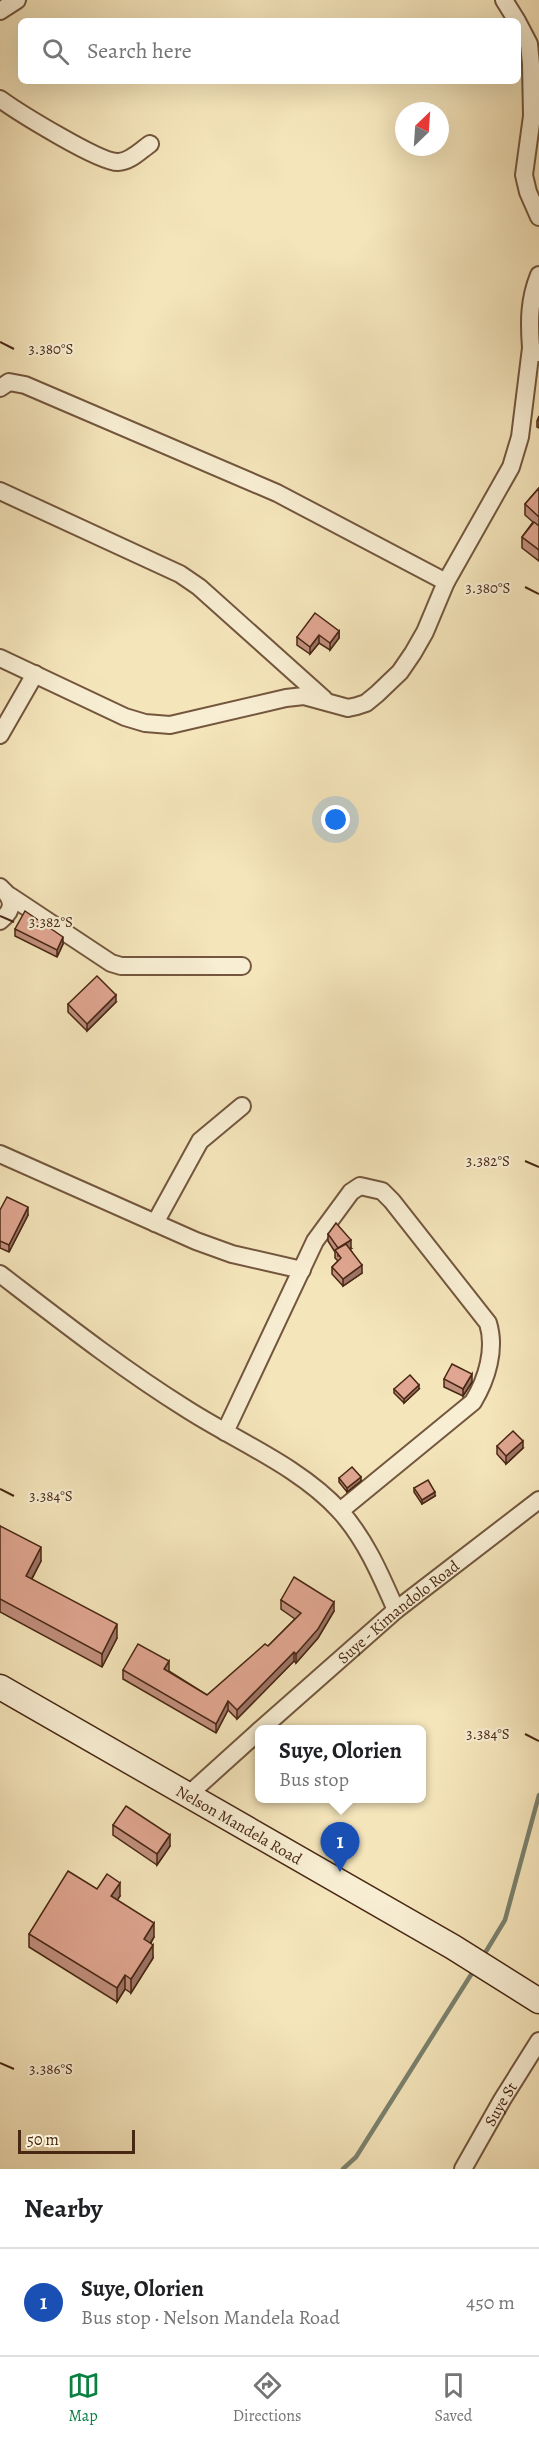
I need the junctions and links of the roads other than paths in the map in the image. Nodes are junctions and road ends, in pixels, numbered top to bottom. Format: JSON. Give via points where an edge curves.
{"nodes":[{"id":1,"x":17,"y":0,"type":"edge"},
{"id":2,"x":504,"y":0,"type":"edge"},
{"id":3,"x":0,"y":11,"type":"edge"},
{"id":4,"x":515,"y":18,"type":"edge"},
{"id":5,"x":521,"y":28,"type":"edge"},
{"id":6,"x":0,"y":99,"type":"edge"},
{"id":7,"x":150,"y":144,"type":"dead end"},
{"id":8,"x":539,"y":217,"type":"edge"},
{"id":9,"x":539,"y":275,"type":"edge"},
{"id":10,"x":535,"y":351,"type":"edge"},
{"id":11,"x":0,"y":388,"type":"edge"},
{"id":12,"x":0,"y":491,"type":"edge"},
{"id":13,"x":446,"y":582,"type":"junction"},
{"id":14,"x":0,"y":658,"type":"edge"},
{"id":15,"x":35,"y":674,"type":"junction"},
{"id":16,"x":325,"y":701,"type":"junction"},
{"id":17,"x":0,"y":735,"type":"edge"},
{"id":18,"x":5,"y":891,"type":"edge"},
{"id":19,"x":0,"y":921,"type":"edge"},
{"id":20,"x":242,"y":966,"type":"dead end"},
{"id":21,"x":242,"y":1106,"type":"dead end"},
{"id":22,"x":0,"y":1154,"type":"edge"},
{"id":23,"x":155,"y":1223,"type":"junction"},
{"id":24,"x":302,"y":1270,"type":"junction"},
{"id":25,"x":0,"y":1274,"type":"edge"},
{"id":26,"x":225,"y":1432,"type":"junction"},
{"id":27,"x":539,"y":1500,"type":"edge"},
{"id":28,"x":340,"y":1511,"type":"junction"},
{"id":29,"x":396,"y":1610,"type":"junction"},
{"id":30,"x":0,"y":1687,"type":"edge"},
{"id":31,"x":266,"y":1725,"type":"edge"},
{"id":32,"x":255,"y":1735,"type":"edge"},
{"id":33,"x":187,"y":1796,"type":"junction"},
{"id":34,"x":539,"y":2001,"type":"edge"},
{"id":35,"x":539,"y":2041,"type":"edge"},
{"id":36,"x":463,"y":2169,"type":"edge"}],
"edges":[{"from":1,"to":3,"type":"street"},
{"from":2,"to":4,"type":"street"},
{"from":5,"to":8,"type":"street","via":[[529,45],[531,64],[532,116],[524,175]]},
{"from":6,"to":7,"type":"street","via":[[107,160],[123,161]]},
{"from":9,"to":10,"type":"street","via":[[531,294],[529,318]]},
{"from":10,"to":13,"type":"street","via":[[511,467]]},
{"from":11,"to":13,"type":"street","via":[[9,382],[25,385],[266,488]]},
{"from":12,"to":16,"type":"street","via":[[180,574]]},
{"from":13,"to":16,"type":"street","via":[[425,632],[400,672],[366,703],[348,708]]},
{"from":14,"to":15,"type":"street"},
{"from":15,"to":16,"type":"street","via":[[145,723],[170,725],[286,698],[304,696]]},
{"from":15,"to":17,"type":"street"},
{"from":18,"to":19,"type":"street","via":[[12,904]]},
{"from":18,"to":20,"type":"street","via":[[111,963]]},
{"from":21,"to":23,"type":"street","via":[[200,1141]]},
{"from":22,"to":23,"type":"street"},
{"from":23,"to":24,"type":"street","via":[[232,1254]]},
{"from":24,"to":26,"type":"street"},
{"from":24,"to":28,"type":"street","via":[[315,1241],[351,1192],[360,1186],[382,1191],[488,1323],[492,1336],[484,1379],[473,1402]]},
{"from":25,"to":26,"type":"street","via":[[144,1382]]},
{"from":26,"to":28,"type":"street","via":[[303,1479]]},
{"from":27,"to":29,"type":"street","name":"Suye - Kimandolo Road"},
{"from":28,"to":29,"type":"street","via":[[369,1553]]},
{"from":29,"to":31,"type":"street","name":"Suye - Kimandolo Road"},
{"from":30,"to":33,"type":"main road","name":"Nelson Mandela Road"},
{"from":32,"to":33,"type":"street","name":"Suye - Kimandolo Road"},
{"from":33,"to":34,"type":"main road","name":"Nelson Mandela Road","via":[[453,1947]]},
{"from":35,"to":36,"type":"street","name":"Suye St"}]}
